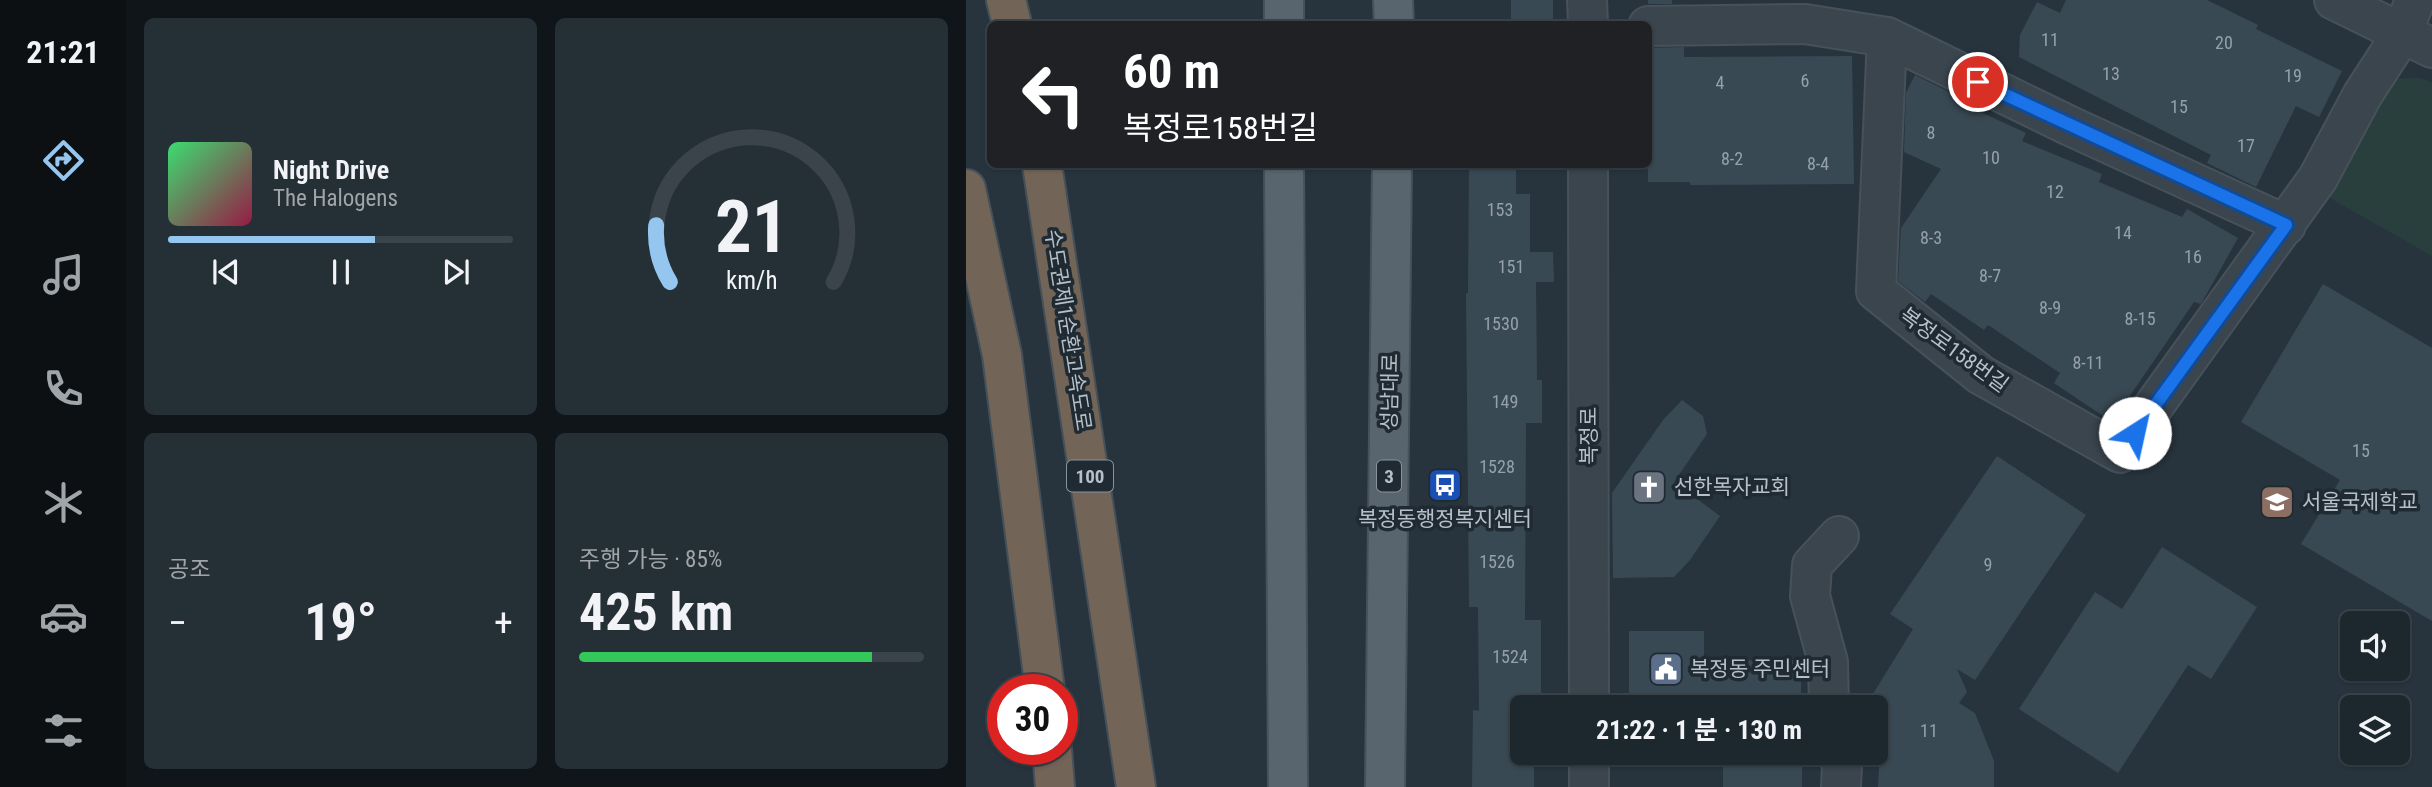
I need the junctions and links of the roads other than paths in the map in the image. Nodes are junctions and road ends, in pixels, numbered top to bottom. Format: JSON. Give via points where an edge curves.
{"nodes":[{"id":1,"x":1006,"y":0,"type":"edge"},
{"id":2,"x":1283,"y":0,"type":"edge"},
{"id":3,"x":1393,"y":0,"type":"edge"},
{"id":4,"x":1587,"y":0,"type":"edge"},
{"id":5,"x":2334,"y":0,"type":"edge"},
{"id":6,"x":1011,"y":21,"type":"edge"},
{"id":7,"x":1284,"y":21,"type":"edge"},
{"id":8,"x":1394,"y":21,"type":"edge"},
{"id":9,"x":1588,"y":21,"type":"edge"},
{"id":10,"x":1652,"y":26,"type":"edge"},
{"id":11,"x":2416,"y":27,"type":"edge"},
{"id":12,"x":1887,"y":37,"type":"junction"},
{"id":13,"x":1043,"y":168,"type":"edge"},
{"id":14,"x":1284,"y":168,"type":"edge"},
{"id":15,"x":1392,"y":168,"type":"edge"},
{"id":16,"x":1588,"y":168,"type":"edge"},
{"id":17,"x":966,"y":189,"type":"edge"},
{"id":18,"x":2286,"y":225,"type":"junction"},
{"id":19,"x":1839,"y":536,"type":"dead end"},
{"id":20,"x":1043,"y":674,"type":"edge"},
{"id":21,"x":1589,"y":695,"type":"edge"},
{"id":22,"x":1829,"y":695,"type":"edge"},
{"id":23,"x":1053,"y":765,"type":"edge"},
{"id":24,"x":1589,"y":765,"type":"edge"},
{"id":25,"x":1842,"y":765,"type":"edge"},
{"id":26,"x":1055,"y":787,"type":"edge"},
{"id":27,"x":1136,"y":787,"type":"edge"},
{"id":28,"x":1288,"y":787,"type":"edge"},
{"id":29,"x":1385,"y":787,"type":"edge"},
{"id":30,"x":1589,"y":787,"type":"edge"},
{"id":31,"x":1841,"y":787,"type":"edge"}],
"edges":[{"from":1,"to":6,"type":"highway"},
{"from":2,"to":7,"type":"main road"},
{"from":3,"to":8,"type":"main road"},
{"from":4,"to":9,"type":"street"},
{"from":5,"to":11,"type":"street"},
{"from":10,"to":12,"type":"street","via":[[1805,24]]},
{"from":11,"to":18,"type":"street","name":"복정로158번길","via":[[2363,94],[2318,178]]},
{"from":12,"to":18,"type":"street"},
{"from":12,"to":18,"type":"street","name":"복정로158번길","via":[[1876,291],[1981,375],[2120,453]]},
{"from":13,"to":27,"type":"highway","name":"수도권제1순환고속도로","number":"100"},
{"from":14,"to":28,"type":"main road"},
{"from":15,"to":29,"type":"main road","name":"성남대로","number":"3"},
{"from":16,"to":21,"type":"street","name":"복정로"},
{"from":17,"to":20,"type":"highway","via":[[1002,355]]},
{"from":19,"to":22,"type":"street","via":[[1812,565],[1810,596],[1828,662]]},
{"from":23,"to":26,"type":"highway"},
{"from":24,"to":30,"type":"street"},
{"from":25,"to":31,"type":"street"}]}
